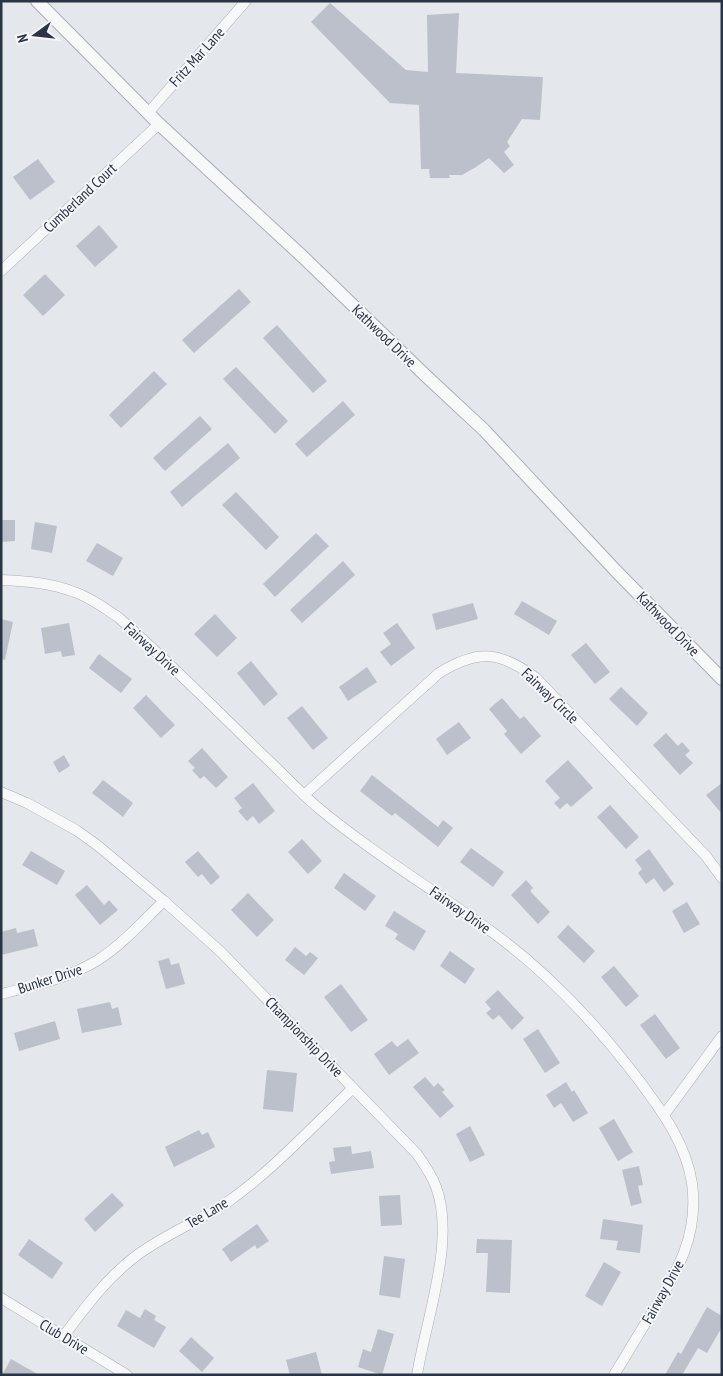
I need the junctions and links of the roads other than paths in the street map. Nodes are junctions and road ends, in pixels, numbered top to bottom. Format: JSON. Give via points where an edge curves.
{"nodes":[{"id":1,"x":37,"y":1,"type":"edge"},
{"id":2,"x":246,"y":1,"type":"edge"},
{"id":3,"x":148,"y":113,"type":"junction"},
{"id":4,"x":159,"y":124,"type":"junction"},
{"id":5,"x":1,"y":271,"type":"edge"},
{"id":6,"x":1,"y":580,"type":"edge"},
{"id":7,"x":722,"y":679,"type":"edge"},
{"id":8,"x":1,"y":792,"type":"edge"},
{"id":9,"x":304,"y":795,"type":"junction"},
{"id":10,"x":722,"y":878,"type":"edge"},
{"id":11,"x":164,"y":901,"type":"junction"},
{"id":12,"x":1,"y":994,"type":"edge"},
{"id":13,"x":722,"y":1036,"type":"edge"},
{"id":14,"x":353,"y":1088,"type":"junction"},
{"id":15,"x":664,"y":1114,"type":"junction"},
{"id":16,"x":1,"y":1298,"type":"edge"},
{"id":17,"x":63,"y":1337,"type":"junction"},
{"id":18,"x":127,"y":1375,"type":"edge"},
{"id":19,"x":417,"y":1375,"type":"edge"},
{"id":20,"x":614,"y":1375,"type":"edge"}],
"edges":[{"from":1,"to":3,"type":"street","name":"Kathwood Drive"},
{"from":2,"to":3,"type":"street","name":"Fritz Mar Lane"},
{"from":3,"to":4,"type":"street","name":"Kathwood Drive"},
{"from":4,"to":5,"type":"street","name":"Cumberland Court"},
{"from":4,"to":7,"type":"street","name":"Kathwood Drive","via":[[484,430]]},
{"from":6,"to":9,"type":"street","name":"Fairway Drive","via":[[24,581],[74,592],[118,617]]},
{"from":8,"to":11,"type":"street","name":"Championship Drive","via":[[76,830]]},
{"from":9,"to":10,"type":"street","name":"Fairway Circle","via":[[439,673],[464,660],[492,656],[510,660],[536,678],[706,856]]},
{"from":9,"to":15,"type":"street","name":"Fairway Drive","via":[[396,865],[494,933],[549,980],[598,1029]]},
{"from":11,"to":12,"type":"street","name":"Bunker Drive","via":[[120,943],[93,963],[62,977]]},
{"from":11,"to":14,"type":"street","name":"Championship Drive","via":[[220,952]]},
{"from":13,"to":15,"type":"street"},
{"from":14,"to":17,"type":"street","name":"Tee Lane","via":[[245,1189],[126,1264],[96,1294]]},
{"from":14,"to":19,"type":"street","name":"Championship Drive","via":[[417,1154],[436,1187],[441,1204],[444,1236],[440,1267]]},
{"from":15,"to":20,"type":"street","name":"Fairway Drive","via":[[681,1146],[692,1185],[689,1239],[677,1271]]},
{"from":16,"to":17,"type":"street","name":"Club Drive"},
{"from":17,"to":18,"type":"street","name":"Club Drive"}]}
